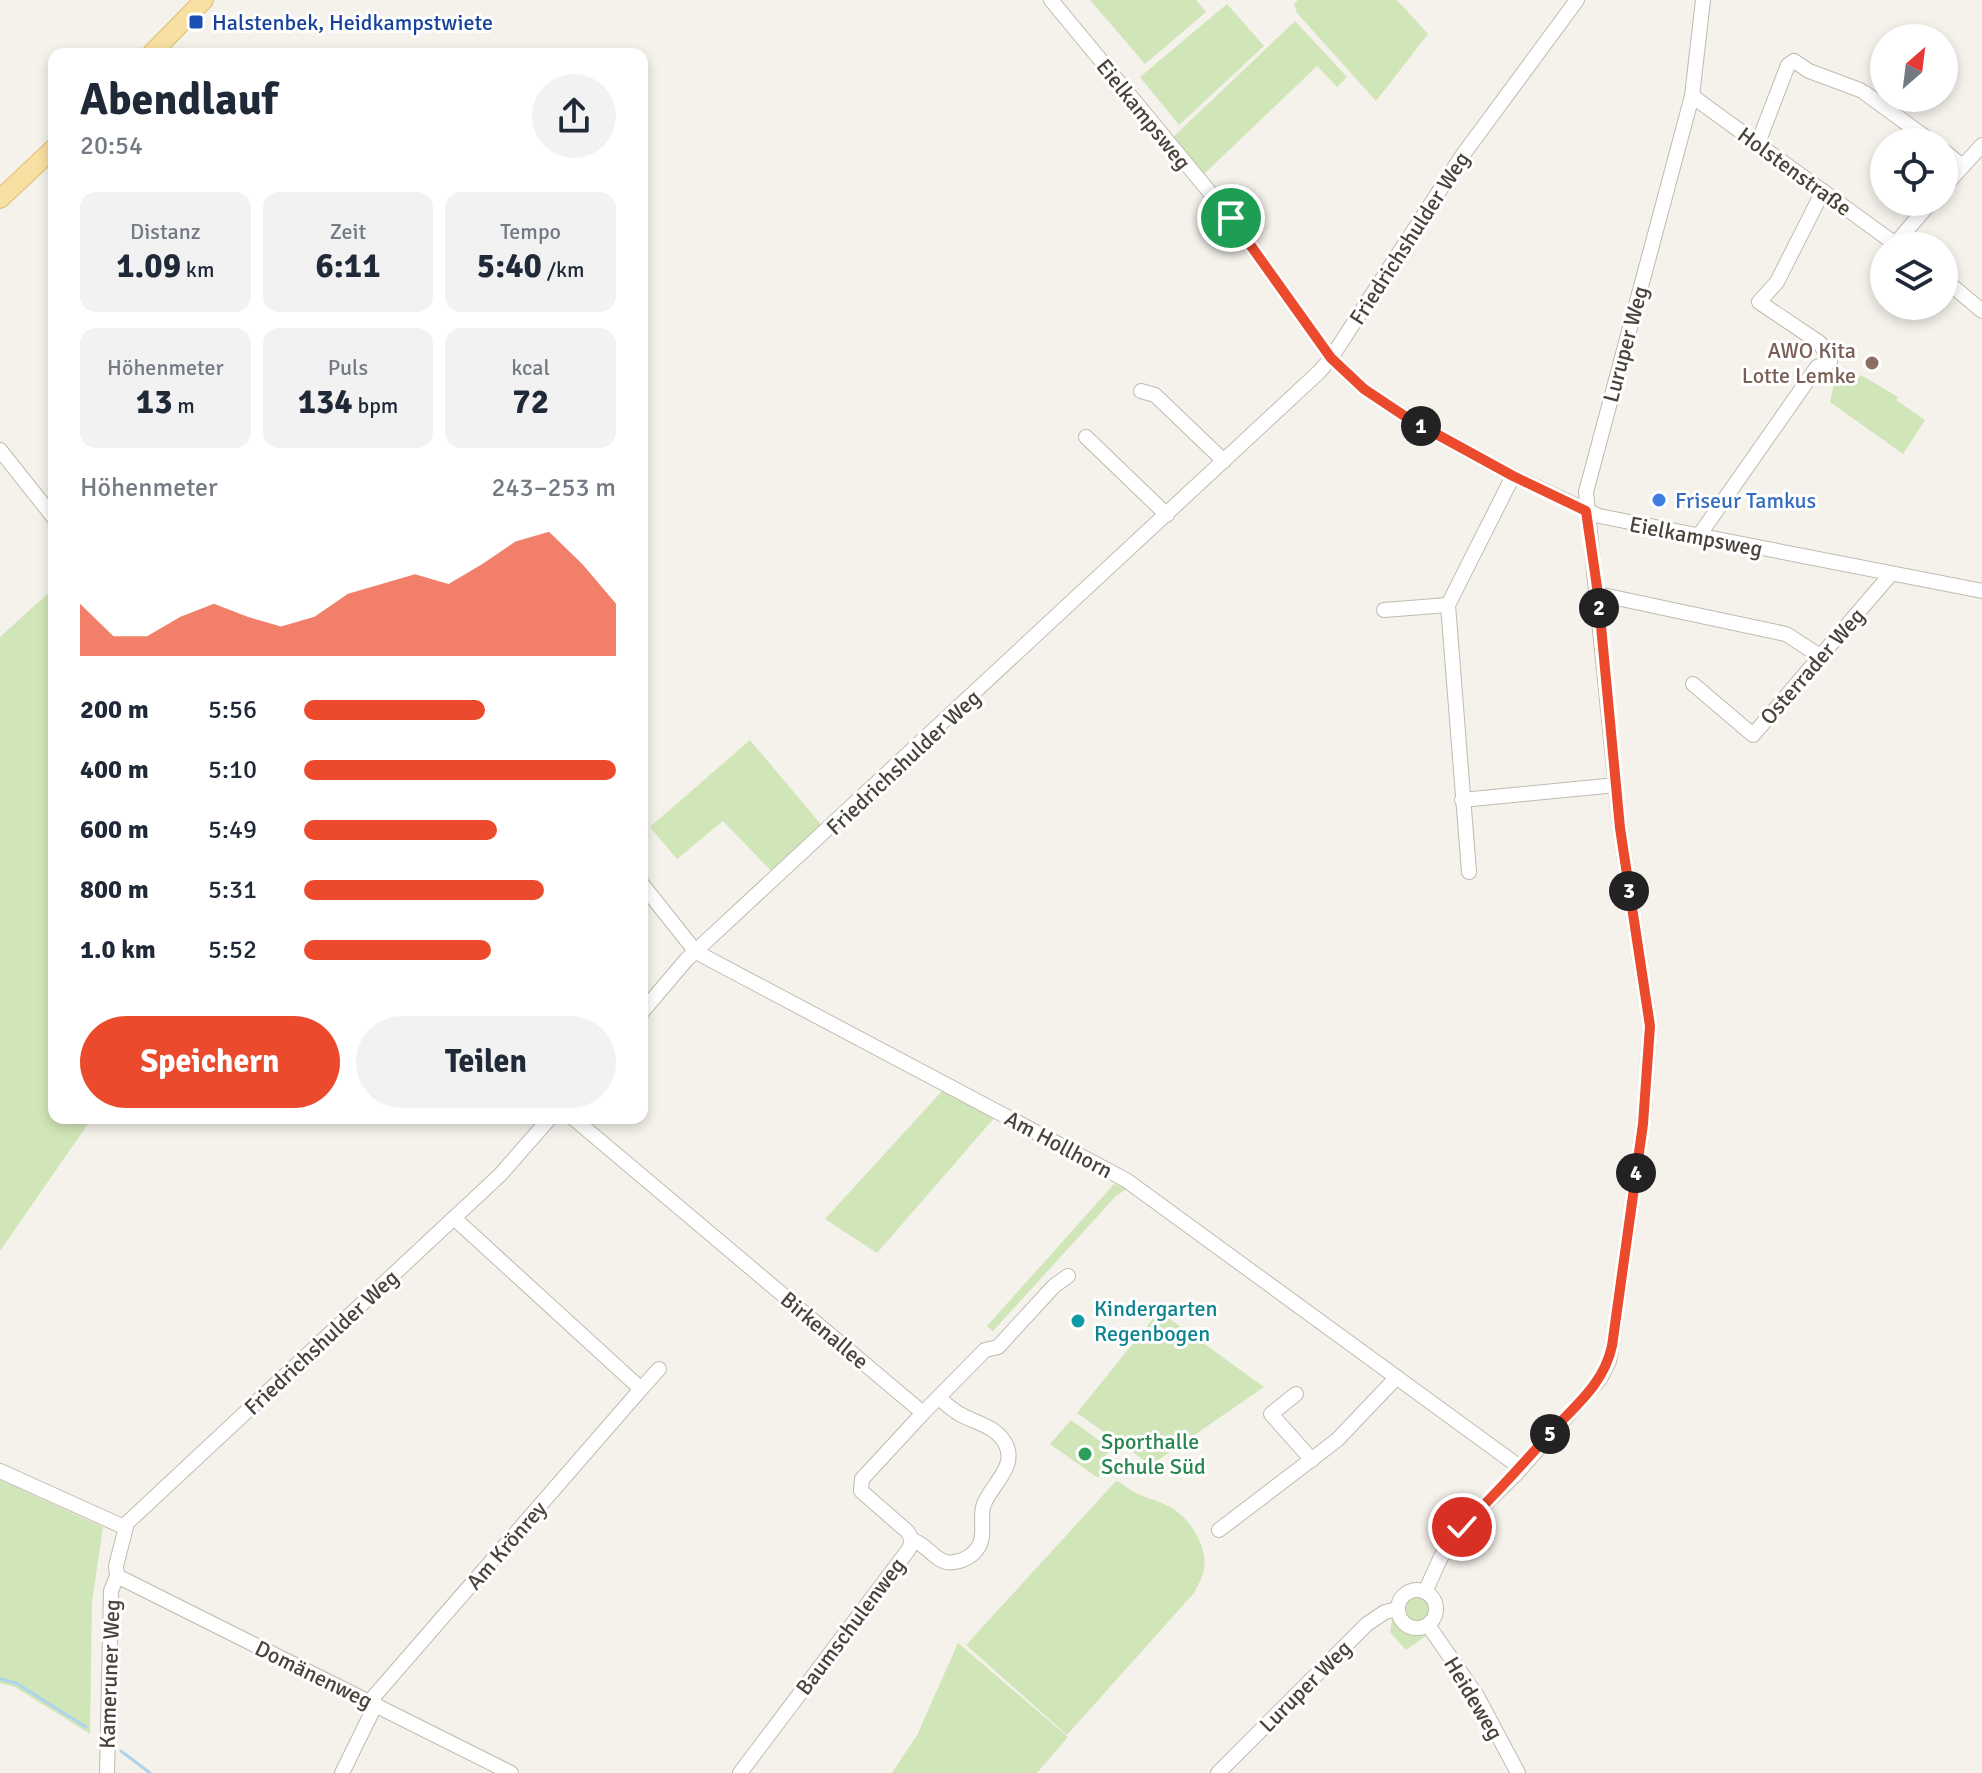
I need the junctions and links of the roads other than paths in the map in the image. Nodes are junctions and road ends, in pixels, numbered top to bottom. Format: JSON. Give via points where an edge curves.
{"nodes":[{"id":1,"x":204,"y":0,"type":"edge"},
{"id":2,"x":1051,"y":0,"type":"edge"},
{"id":3,"x":1577,"y":0,"type":"edge"},
{"id":4,"x":1703,"y":0,"type":"edge"},
{"id":5,"x":157,"y":48,"type":"edge"},
{"id":6,"x":1692,"y":96,"type":"junction"},
{"id":7,"x":1912,"y":128,"type":"edge"},
{"id":8,"x":1758,"y":143,"type":"junction"},
{"id":9,"x":1982,"y":145,"type":"edge"},
{"id":10,"x":48,"y":159,"type":"edge"},
{"id":11,"x":1958,"y":163,"type":"edge"},
{"id":12,"x":1962,"y":166,"type":"junction"},
{"id":13,"x":1958,"y":171,"type":"edge"},
{"id":14,"x":1823,"y":191,"type":"junction"},
{"id":15,"x":0,"y":199,"type":"edge"},
{"id":16,"x":1920,"y":216,"type":"edge"},
{"id":17,"x":1878,"y":232,"type":"edge"},
{"id":18,"x":1907,"y":232,"type":"edge"},
{"id":19,"x":1958,"y":291,"type":"edge"},
{"id":20,"x":1982,"y":311,"type":"edge"},
{"id":21,"x":1331,"y":358,"type":"junction"},
{"id":22,"x":1141,"y":391,"type":"dead end"},
{"id":23,"x":1086,"y":437,"type":"dead end"},
{"id":24,"x":2,"y":456,"type":"edge"},
{"id":25,"x":1224,"y":461,"type":"junction"},
{"id":26,"x":1513,"y":476,"type":"junction"},
{"id":27,"x":48,"y":511,"type":"edge"},
{"id":28,"x":1586,"y":511,"type":"junction"},
{"id":29,"x":1167,"y":515,"type":"junction"},
{"id":30,"x":1698,"y":537,"type":"junction"},
{"id":31,"x":1891,"y":574,"type":"junction"},
{"id":32,"x":1982,"y":591,"type":"edge"},
{"id":33,"x":1598,"y":594,"type":"junction"},
{"id":34,"x":1448,"y":605,"type":"junction"},
{"id":35,"x":1384,"y":610,"type":"dead end"},
{"id":36,"x":1820,"y":656,"type":"junction"},
{"id":37,"x":1693,"y":684,"type":"dead end"},
{"id":38,"x":1616,"y":785,"type":"junction"},
{"id":39,"x":1462,"y":800,"type":"junction"},
{"id":40,"x":1469,"y":872,"type":"dead end"},
{"id":41,"x":648,"y":892,"type":"edge"},
{"id":42,"x":696,"y":952,"type":"junction"},
{"id":43,"x":648,"y":1005,"type":"edge"},
{"id":44,"x":545,"y":1124,"type":"edge"},
{"id":45,"x":580,"y":1124,"type":"edge"},
{"id":46,"x":454,"y":1218,"type":"junction"},
{"id":47,"x":1068,"y":1276,"type":"dead end"},
{"id":48,"x":659,"y":1369,"type":"dead end"},
{"id":49,"x":1397,"y":1377,"type":"junction"},
{"id":50,"x":641,"y":1389,"type":"junction"},
{"id":51,"x":1296,"y":1394,"type":"dead end"},
{"id":52,"x":939,"y":1398,"type":"junction"},
{"id":53,"x":923,"y":1413,"type":"junction"},
{"id":54,"x":1312,"y":1460,"type":"junction"},
{"id":55,"x":1521,"y":1468,"type":"junction"},
{"id":56,"x":0,"y":1471,"type":"edge"},
{"id":57,"x":124,"y":1527,"type":"junction"},
{"id":58,"x":1219,"y":1530,"type":"dead end"},
{"id":59,"x":912,"y":1540,"type":"junction"},
{"id":60,"x":117,"y":1576,"type":"junction"},
{"id":61,"x":1425,"y":1592,"type":"junction"},
{"id":62,"x":1398,"y":1609,"type":"junction"},
{"id":63,"x":1428,"y":1625,"type":"junction"},
{"id":64,"x":373,"y":1703,"type":"junction"},
{"id":65,"x":107,"y":1773,"type":"edge"},
{"id":66,"x":342,"y":1773,"type":"edge"},
{"id":67,"x":511,"y":1773,"type":"edge"},
{"id":68,"x":740,"y":1773,"type":"edge"},
{"id":69,"x":1218,"y":1773,"type":"edge"},
{"id":70,"x":1518,"y":1773,"type":"edge"}],
"edges":[{"from":1,"to":5,"type":"main road"},
{"from":2,"to":21,"type":"street","name":"Eielkampsweg","via":[[1231,218]]},
{"from":3,"to":21,"type":"street","name":"Friedrichshulder Weg","via":[[1462,156]]},
{"from":4,"to":6,"type":"street","name":"Luruper Weg"},
{"from":6,"to":8,"type":"street","name":"Holstenstraße"},
{"from":6,"to":28,"type":"street","name":"Luruper Weg","via":[[1590,474]]},
{"from":7,"to":8,"type":"street","via":[[1862,92],[1794,61]]},
{"from":8,"to":14,"type":"street","name":"Holstenstraße"},
{"from":9,"to":12,"type":"street"},
{"from":10,"to":15,"type":"main road"},
{"from":11,"to":12,"type":"street"},
{"from":12,"to":13,"type":"street"},
{"from":14,"to":17,"type":"street","name":"Holstenstraße"},
{"from":14,"to":30,"type":"street","via":[[1777,282],[1759,302],[1820,343],[1830,362],[1817,367]]},
{"from":16,"to":18,"type":"street"},
{"from":19,"to":20,"type":"street"},
{"from":21,"to":25,"type":"street","name":"Friedrichshulder Weg"},
{"from":21,"to":26,"type":"street","name":"Eielkampsweg","via":[[1364,389],[1409,419]]},
{"from":22,"to":25,"type":"street","via":[[1155,395]]},
{"from":23,"to":29,"type":"street"},
{"from":24,"to":27,"type":"street"},
{"from":25,"to":29,"type":"street","name":"Friedrichshulder Weg"},
{"from":26,"to":28,"type":"street","name":"Eielkampsweg"},
{"from":26,"to":34,"type":"street"},
{"from":28,"to":30,"type":"street","name":"Eielkampsweg"},
{"from":28,"to":33,"type":"street","name":"Luruper Weg"},
{"from":29,"to":42,"type":"street","name":"Friedrichshulder Weg"},
{"from":30,"to":31,"type":"street","name":"Eielkampsweg"},
{"from":31,"to":32,"type":"street","name":"Eielkampsweg"},
{"from":31,"to":36,"type":"street","name":"Osterrader Weg"},
{"from":33,"to":36,"type":"street","via":[[1786,634]]},
{"from":33,"to":38,"type":"street","name":"Luruper Weg"},
{"from":34,"to":35,"type":"street"},
{"from":34,"to":39,"type":"street"},
{"from":36,"to":37,"type":"street","name":"Osterrader Weg","via":[[1753,735]]},
{"from":38,"to":39,"type":"street"},
{"from":38,"to":55,"type":"street","name":"Luruper Weg","via":[[1650,1026],[1629,1226],[1606,1368]]},
{"from":39,"to":40,"type":"street"},
{"from":41,"to":42,"type":"street"},
{"from":42,"to":43,"type":"street","name":"Friedrichshulder Weg"},
{"from":42,"to":49,"type":"street","name":"Am Hollhorn","via":[[1126,1180]]},
{"from":44,"to":46,"type":"street","name":"Friedrichshulder Weg"},
{"from":45,"to":53,"type":"street","name":"Birkenallee"},
{"from":46,"to":50,"type":"street"},
{"from":46,"to":57,"type":"street","name":"Friedrichshulder Weg"},
{"from":47,"to":52,"type":"street"},
{"from":48,"to":50,"type":"street","name":"Am Krönrey"},
{"from":49,"to":54,"type":"street","via":[[1358,1421]]},
{"from":49,"to":55,"type":"street","name":"Am Hollhorn"},
{"from":50,"to":64,"type":"street","name":"Am Krönrey"},
{"from":51,"to":54,"type":"street","via":[[1271,1414]]},
{"from":52,"to":53,"type":"street"},
{"from":52,"to":59,"type":"street","via":[[999,1436],[1006,1445],[1006,1467],[986,1500],[981,1542],[971,1555],[943,1562]]},
{"from":53,"to":59,"type":"street","name":"Baumschulenweg","via":[[862,1479],[861,1491]]},
{"from":54,"to":58,"type":"street"},
{"from":55,"to":61,"type":"street","name":"Luruper Weg","via":[[1454,1538]]},
{"from":56,"to":57,"type":"street"},
{"from":57,"to":60,"type":"street"},
{"from":59,"to":68,"type":"street","name":"Baumschulenweg"},
{"from":60,"to":64,"type":"street","name":"Domänenweg"},
{"from":60,"to":65,"type":"street","name":"Kameruner Weg","via":[[111,1591]]},
{"from":61,"to":62,"type":"street","via":[[1408,1592]]},
{"from":61,"to":63,"type":"street","via":[[1437,1608]]},
{"from":62,"to":63,"type":"street","via":[[1409,1625]]},
{"from":62,"to":69,"type":"street","name":"Luruper Weg","via":[[1367,1624]]},
{"from":63,"to":70,"type":"street","name":"Heideweg","via":[[1477,1696]]},
{"from":64,"to":66,"type":"street","name":"Am Krönrey"},
{"from":64,"to":67,"type":"street","name":"Domänenweg"}]}
